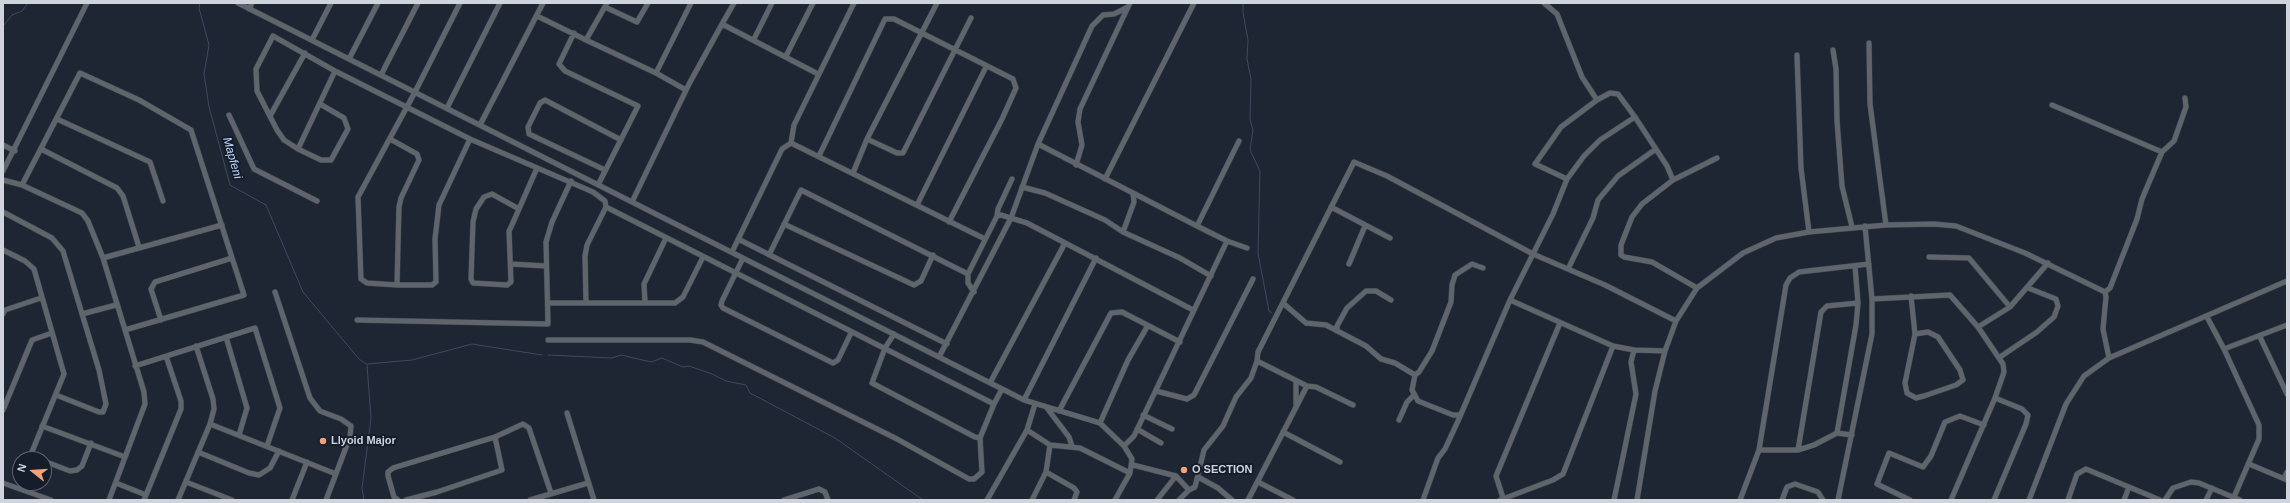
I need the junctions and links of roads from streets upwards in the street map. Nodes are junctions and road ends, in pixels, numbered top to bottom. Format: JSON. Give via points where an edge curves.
{"nodes":[{"id":1,"x":87,"y":3,"type":"edge"},
{"id":2,"x":238,"y":3,"type":"edge"},
{"id":3,"x":252,"y":3,"type":"edge"},
{"id":4,"x":331,"y":3,"type":"edge"},
{"id":5,"x":378,"y":3,"type":"edge"},
{"id":6,"x":418,"y":3,"type":"edge"},
{"id":7,"x":460,"y":3,"type":"edge"},
{"id":8,"x":500,"y":3,"type":"edge"},
{"id":9,"x":543,"y":3,"type":"edge"},
{"id":10,"x":648,"y":3,"type":"edge"},
{"id":11,"x":691,"y":3,"type":"edge"},
{"id":12,"x":734,"y":3,"type":"edge"},
{"id":13,"x":772,"y":3,"type":"edge"},
{"id":14,"x":814,"y":3,"type":"edge"},
{"id":15,"x":854,"y":3,"type":"edge"},
{"id":16,"x":937,"y":3,"type":"edge"},
{"id":17,"x":1194,"y":3,"type":"edge"},
{"id":18,"x":1544,"y":3,"type":"edge"},
{"id":19,"x":606,"y":5,"type":"edge"},
{"id":20,"x":1129,"y":5,"type":"edge"},
{"id":21,"x":249,"y":9,"type":"junction"},
{"id":22,"x":537,"y":16,"type":"junction"},
{"id":23,"x":971,"y":18,"type":"dead end"},
{"id":24,"x":722,"y":24,"type":"junction"},
{"id":25,"x":574,"y":33,"type":"junction"},
{"id":26,"x":921,"y":34,"type":"junction"},
{"id":27,"x":754,"y":39,"type":"junction"},
{"id":28,"x":312,"y":40,"type":"junction"},
{"id":29,"x":586,"y":40,"type":"junction"},
{"id":30,"x":1869,"y":43,"type":"dead end"},
{"id":31,"x":954,"y":50,"type":"junction"},
{"id":32,"x":1833,"y":50,"type":"dead end"},
{"id":33,"x":305,"y":53,"type":"junction"},
{"id":34,"x":1796,"y":55,"type":"dead end"},
{"id":35,"x":786,"y":56,"type":"junction"},
{"id":36,"x":349,"y":59,"type":"junction"},
{"id":37,"x":986,"y":67,"type":"junction"},
{"id":38,"x":336,"y":71,"type":"junction"},
{"id":39,"x":656,"y":73,"type":"junction"},
{"id":40,"x":818,"y":74,"type":"junction"},
{"id":41,"x":381,"y":75,"type":"junction"},
{"id":42,"x":686,"y":90,"type":"junction"},
{"id":43,"x":415,"y":92,"type":"junction"},
{"id":44,"x":2185,"y":98,"type":"dead end"},
{"id":45,"x":1597,"y":100,"type":"junction"},
{"id":46,"x":320,"y":104,"type":"junction"},
{"id":47,"x":2052,"y":105,"type":"dead end"},
{"id":48,"x":407,"y":107,"type":"junction"},
{"id":49,"x":447,"y":108,"type":"junction"},
{"id":50,"x":229,"y":115,"type":"dead end"},
{"id":51,"x":270,"y":116,"type":"junction"},
{"id":52,"x":1635,"y":117,"type":"junction"},
{"id":53,"x":57,"y":119,"type":"junction"},
{"id":54,"x":480,"y":125,"type":"junction"},
{"id":55,"x":390,"y":139,"type":"junction"},
{"id":56,"x":470,"y":139,"type":"junction"},
{"id":57,"x":867,"y":139,"type":"junction"},
{"id":58,"x":621,"y":140,"type":"junction"},
{"id":59,"x":1239,"y":141,"type":"dead end"},
{"id":60,"x":791,"y":143,"type":"junction"},
{"id":61,"x":1038,"y":144,"type":"junction"},
{"id":62,"x":3,"y":145,"type":"edge"},
{"id":63,"x":41,"y":149,"type":"junction"},
{"id":64,"x":298,"y":149,"type":"junction"},
{"id":65,"x":1656,"y":149,"type":"junction"},
{"id":66,"x":15,"y":151,"type":"junction"},
{"id":67,"x":2162,"y":152,"type":"junction"},
{"id":68,"x":819,"y":156,"type":"junction"},
{"id":69,"x":1717,"y":158,"type":"dead end"},
{"id":70,"x":1076,"y":165,"type":"junction"},
{"id":71,"x":537,"y":168,"type":"junction"},
{"id":72,"x":605,"y":170,"type":"junction"},
{"id":73,"x":3,"y":171,"type":"edge"},
{"id":74,"x":852,"y":173,"type":"junction"},
{"id":75,"x":1105,"y":179,"type":"junction"},
{"id":76,"x":1567,"y":179,"type":"junction"},
{"id":77,"x":3,"y":180,"type":"edge"},
{"id":78,"x":1012,"y":180,"type":"dead end"},
{"id":79,"x":1673,"y":180,"type":"junction"},
{"id":80,"x":571,"y":181,"type":"junction"},
{"id":81,"x":598,"y":184,"type":"junction"},
{"id":82,"x":22,"y":185,"type":"junction"},
{"id":83,"x":1022,"y":187,"type":"junction"},
{"id":84,"x":1133,"y":193,"type":"junction"},
{"id":85,"x":163,"y":201,"type":"dead end"},
{"id":86,"x":317,"y":201,"type":"dead end"},
{"id":87,"x":632,"y":202,"type":"junction"},
{"id":88,"x":917,"y":205,"type":"junction"},
{"id":89,"x":606,"y":207,"type":"junction"},
{"id":90,"x":1331,"y":207,"type":"junction"},
{"id":91,"x":519,"y":209,"type":"junction"},
{"id":92,"x":3,"y":212,"type":"edge"},
{"id":93,"x":997,"y":216,"type":"junction"},
{"id":94,"x":1011,"y":218,"type":"junction"},
{"id":95,"x":949,"y":222,"type":"junction"},
{"id":96,"x":784,"y":224,"type":"junction"},
{"id":97,"x":222,"y":225,"type":"junction"},
{"id":98,"x":1886,"y":225,"type":"junction"},
{"id":99,"x":1197,"y":226,"type":"junction"},
{"id":100,"x":1365,"y":226,"type":"junction"},
{"id":101,"x":1865,"y":226,"type":"junction"},
{"id":102,"x":1852,"y":227,"type":"junction"},
{"id":103,"x":1123,"y":232,"type":"junction"},
{"id":104,"x":1809,"y":232,"type":"junction"},
{"id":105,"x":666,"y":238,"type":"junction"},
{"id":106,"x":1390,"y":238,"type":"dead end"},
{"id":107,"x":738,"y":239,"type":"junction"},
{"id":108,"x":985,"y":239,"type":"junction"},
{"id":109,"x":1227,"y":241,"type":"junction"},
{"id":110,"x":1065,"y":243,"type":"junction"},
{"id":111,"x":139,"y":247,"type":"junction"},
{"id":112,"x":1247,"y":248,"type":"dead end"},
{"id":113,"x":3,"y":250,"type":"edge"},
{"id":114,"x":732,"y":252,"type":"junction"},
{"id":115,"x":1533,"y":254,"type":"junction"},
{"id":116,"x":769,"y":255,"type":"junction"},
{"id":117,"x":933,"y":255,"type":"junction"},
{"id":118,"x":1929,"y":257,"type":"dead end"},
{"id":119,"x":103,"y":258,"type":"junction"},
{"id":120,"x":232,"y":258,"type":"junction"},
{"id":121,"x":703,"y":258,"type":"junction"},
{"id":122,"x":743,"y":258,"type":"junction"},
{"id":123,"x":1096,"y":258,"type":"junction"},
{"id":124,"x":2048,"y":263,"type":"junction"},
{"id":125,"x":511,"y":264,"type":"junction"},
{"id":126,"x":1349,"y":264,"type":"dead end"},
{"id":127,"x":1869,"y":264,"type":"junction"},
{"id":128,"x":546,"y":266,"type":"junction"},
{"id":129,"x":1855,"y":266,"type":"junction"},
{"id":130,"x":1483,"y":268,"type":"dead end"},
{"id":131,"x":1568,"y":269,"type":"junction"},
{"id":132,"x":735,"y":273,"type":"junction"},
{"id":133,"x":968,"y":274,"type":"junction"},
{"id":134,"x":1211,"y":276,"type":"junction"},
{"id":135,"x":1253,"y":279,"type":"dead end"},
{"id":136,"x":2287,"y":281,"type":"edge"},
{"id":137,"x":397,"y":285,"type":"junction"},
{"id":138,"x":1697,"y":288,"type":"junction"},
{"id":139,"x":2028,"y":288,"type":"junction"},
{"id":140,"x":276,"y":292,"type":"dead end"},
{"id":141,"x":974,"y":292,"type":"junction"},
{"id":142,"x":2105,"y":292,"type":"junction"},
{"id":143,"x":1911,"y":296,"type":"junction"},
{"id":144,"x":42,"y":298,"type":"junction"},
{"id":145,"x":1872,"y":299,"type":"junction"},
{"id":146,"x":1391,"y":300,"type":"dead end"},
{"id":147,"x":1510,"y":300,"type":"junction"},
{"id":148,"x":645,"y":302,"type":"junction"},
{"id":149,"x":549,"y":303,"type":"junction"},
{"id":150,"x":586,"y":303,"type":"junction"},
{"id":151,"x":1283,"y":303,"type":"junction"},
{"id":152,"x":1858,"y":303,"type":"junction"},
{"id":153,"x":116,"y":305,"type":"junction"},
{"id":154,"x":2010,"y":307,"type":"junction"},
{"id":155,"x":1194,"y":310,"type":"junction"},
{"id":156,"x":3,"y":314,"type":"edge"},
{"id":157,"x":82,"y":314,"type":"junction"},
{"id":158,"x":2207,"y":317,"type":"junction"},
{"id":159,"x":161,"y":320,"type":"junction"},
{"id":160,"x":357,"y":320,"type":"dead end"},
{"id":161,"x":1676,"y":321,"type":"junction"},
{"id":162,"x":1560,"y":323,"type":"junction"},
{"id":163,"x":2287,"y":325,"type":"edge"},
{"id":164,"x":1147,"y":327,"type":"junction"},
{"id":165,"x":1978,"y":327,"type":"junction"},
{"id":166,"x":125,"y":330,"type":"junction"},
{"id":167,"x":1337,"y":331,"type":"junction"},
{"id":168,"x":52,"y":333,"type":"junction"},
{"id":169,"x":851,"y":333,"type":"junction"},
{"id":170,"x":894,"y":334,"type":"junction"},
{"id":171,"x":1914,"y":334,"type":"junction"},
{"id":172,"x":226,"y":337,"type":"junction"},
{"id":173,"x":2260,"y":337,"type":"junction"},
{"id":174,"x":548,"y":340,"type":"dead end"},
{"id":175,"x":1180,"y":342,"type":"junction"},
{"id":176,"x":947,"y":344,"type":"junction"},
{"id":177,"x":196,"y":346,"type":"junction"},
{"id":178,"x":1613,"y":346,"type":"junction"},
{"id":179,"x":885,"y":348,"type":"junction"},
{"id":180,"x":2224,"y":349,"type":"junction"},
{"id":181,"x":1634,"y":350,"type":"junction"},
{"id":182,"x":1665,"y":351,"type":"junction"},
{"id":183,"x":166,"y":356,"type":"junction"},
{"id":184,"x":939,"y":357,"type":"junction"},
{"id":185,"x":2000,"y":358,"type":"junction"},
{"id":186,"x":2110,"y":358,"type":"junction"},
{"id":187,"x":1258,"y":361,"type":"junction"},
{"id":188,"x":135,"y":366,"type":"junction"},
{"id":189,"x":1415,"y":375,"type":"junction"},
{"id":190,"x":1296,"y":381,"type":"junction"},
{"id":191,"x":990,"y":383,"type":"junction"},
{"id":192,"x":1307,"y":386,"type":"junction"},
{"id":193,"x":1002,"y":389,"type":"junction"},
{"id":194,"x":1156,"y":391,"type":"junction"},
{"id":195,"x":2287,"y":394,"type":"edge"},
{"id":196,"x":56,"y":395,"type":"junction"},
{"id":197,"x":1413,"y":396,"type":"junction"},
{"id":198,"x":1995,"y":398,"type":"junction"},
{"id":199,"x":1024,"y":400,"type":"junction"},
{"id":200,"x":994,"y":404,"type":"junction"},
{"id":201,"x":1035,"y":404,"type":"junction"},
{"id":202,"x":1353,"y":405,"type":"dead end"},
{"id":203,"x":1296,"y":406,"type":"junction"},
{"id":204,"x":1047,"y":408,"type":"junction"},
{"id":205,"x":3,"y":410,"type":"edge"},
{"id":206,"x":1059,"y":411,"type":"junction"},
{"id":207,"x":567,"y":413,"type":"dead end"},
{"id":208,"x":1143,"y":415,"type":"junction"},
{"id":209,"x":1453,"y":415,"type":"junction"},
{"id":210,"x":1460,"y":415,"type":"junction"},
{"id":211,"x":1399,"y":420,"type":"dead end"},
{"id":212,"x":1458,"y":421,"type":"junction"},
{"id":213,"x":1100,"y":423,"type":"junction"},
{"id":214,"x":210,"y":424,"type":"junction"},
{"id":215,"x":1984,"y":424,"type":"junction"},
{"id":216,"x":42,"y":426,"type":"junction"},
{"id":217,"x":1136,"y":429,"type":"junction"},
{"id":218,"x":1026,"y":430,"type":"junction"},
{"id":219,"x":1172,"y":430,"type":"dead end"},
{"id":220,"x":1283,"y":432,"type":"junction"},
{"id":221,"x":1838,"y":433,"type":"junction"},
{"id":222,"x":239,"y":435,"type":"junction"},
{"id":223,"x":1852,"y":435,"type":"junction"},
{"id":224,"x":495,"y":437,"type":"junction"},
{"id":225,"x":980,"y":438,"type":"junction"},
{"id":226,"x":91,"y":443,"type":"junction"},
{"id":227,"x":1161,"y":443,"type":"dead end"},
{"id":228,"x":1050,"y":444,"type":"junction"},
{"id":229,"x":268,"y":446,"type":"junction"},
{"id":230,"x":1072,"y":446,"type":"junction"},
{"id":231,"x":1124,"y":446,"type":"junction"},
{"id":232,"x":1759,"y":450,"type":"junction"},
{"id":233,"x":1798,"y":450,"type":"junction"},
{"id":234,"x":32,"y":451,"type":"edge"},
{"id":235,"x":279,"y":451,"type":"junction"},
{"id":236,"x":198,"y":452,"type":"junction"},
{"id":237,"x":125,"y":457,"type":"junction"},
{"id":238,"x":307,"y":462,"type":"junction"},
{"id":239,"x":1340,"y":462,"type":"dead end"},
{"id":240,"x":52,"y":464,"type":"edge"},
{"id":241,"x":2249,"y":464,"type":"junction"},
{"id":242,"x":1133,"y":465,"type":"junction"},
{"id":243,"x":1046,"y":472,"type":"junction"},
{"id":244,"x":2287,"y":472,"type":"edge"},
{"id":245,"x":1130,"y":473,"type":"junction"},
{"id":246,"x":336,"y":474,"type":"junction"},
{"id":247,"x":1176,"y":476,"type":"junction"},
{"id":248,"x":1198,"y":477,"type":"junction"},
{"id":249,"x":2286,"y":479,"type":"edge"},
{"id":250,"x":186,"y":482,"type":"junction"},
{"id":251,"x":1258,"y":482,"type":"junction"},
{"id":252,"x":588,"y":483,"type":"junction"},
{"id":253,"x":116,"y":484,"type":"junction"},
{"id":254,"x":2128,"y":487,"type":"junction"},
{"id":255,"x":2212,"y":488,"type":"junction"},
{"id":256,"x":1189,"y":490,"type":"junction"},
{"id":257,"x":31,"y":491,"type":"edge"},
{"id":258,"x":35,"y":493,"type":"junction"},
{"id":259,"x":552,"y":493,"type":"junction"},
{"id":260,"x":145,"y":497,"type":"edge"},
{"id":261,"x":2234,"y":497,"type":"junction"},
{"id":262,"x":1501,"y":499,"type":"edge"},
{"id":263,"x":32,"y":500,"type":"edge"},
{"id":264,"x":51,"y":500,"type":"edge"},
{"id":265,"x":109,"y":500,"type":"edge"},
{"id":266,"x":178,"y":500,"type":"edge"},
{"id":267,"x":232,"y":500,"type":"edge"},
{"id":268,"x":292,"y":500,"type":"edge"},
{"id":269,"x":326,"y":500,"type":"edge"},
{"id":270,"x":398,"y":500,"type":"edge"},
{"id":271,"x":406,"y":500,"type":"edge"},
{"id":272,"x":530,"y":500,"type":"edge"},
{"id":273,"x":594,"y":500,"type":"edge"},
{"id":274,"x":784,"y":500,"type":"edge"},
{"id":275,"x":828,"y":500,"type":"edge"},
{"id":276,"x":987,"y":500,"type":"edge"},
{"id":277,"x":1032,"y":500,"type":"edge"},
{"id":278,"x":1074,"y":500,"type":"edge"},
{"id":279,"x":1115,"y":500,"type":"edge"},
{"id":280,"x":1157,"y":500,"type":"edge"},
{"id":281,"x":1179,"y":500,"type":"edge"},
{"id":282,"x":1232,"y":500,"type":"edge"},
{"id":283,"x":1248,"y":500,"type":"edge"},
{"id":284,"x":1293,"y":500,"type":"edge"},
{"id":285,"x":1423,"y":500,"type":"edge"},
{"id":286,"x":1614,"y":500,"type":"edge"},
{"id":287,"x":1637,"y":500,"type":"edge"},
{"id":288,"x":1740,"y":500,"type":"edge"},
{"id":289,"x":1782,"y":500,"type":"edge"},
{"id":290,"x":1823,"y":500,"type":"edge"},
{"id":291,"x":1838,"y":500,"type":"edge"},
{"id":292,"x":1910,"y":500,"type":"edge"},
{"id":293,"x":1951,"y":500,"type":"edge"},
{"id":294,"x":1994,"y":500,"type":"edge"},
{"id":295,"x":2029,"y":500,"type":"edge"},
{"id":296,"x":2068,"y":500,"type":"edge"},
{"id":297,"x":2124,"y":500,"type":"edge"},
{"id":298,"x":2160,"y":500,"type":"edge"},
{"id":299,"x":2165,"y":500,"type":"edge"},
{"id":300,"x":2206,"y":500,"type":"edge"},
{"id":301,"x":2240,"y":500,"type":"edge"}],
"edges":[{"from":1,"to":66,"type":"street"},
{"from":2,"to":21,"type":"street"},
{"from":3,"to":21,"type":"street"},
{"from":4,"to":28,"type":"street"},
{"from":5,"to":36,"type":"street"},
{"from":6,"to":41,"type":"street"},
{"from":7,"to":43,"type":"street"},
{"from":8,"to":49,"type":"street"},
{"from":9,"to":22,"type":"street"},
{"from":10,"to":19,"type":"street","via":[[637,22]]},
{"from":11,"to":39,"type":"street"},
{"from":12,"to":24,"type":"street"},
{"from":13,"to":27,"type":"street"},
{"from":14,"to":35,"type":"street"},
{"from":15,"to":40,"type":"street"},
{"from":16,"to":26,"type":"street"},
{"from":17,"to":75,"type":"street"},
{"from":18,"to":45,"type":"street","via":[[1557,14],[1582,77]]},
{"from":19,"to":29,"type":"street"},
{"from":20,"to":61,"type":"street","via":[[1114,14],[1103,15],[1092,26]]},
{"from":20,"to":70,"type":"street","via":[[1080,109],[1078,122],[1082,145]]},
{"from":21,"to":28,"type":"street"},
{"from":22,"to":25,"type":"street"},
{"from":22,"to":54,"type":"street"},
{"from":23,"to":31,"type":"street"},
{"from":24,"to":27,"type":"street"},
{"from":24,"to":42,"type":"street"},
{"from":25,"to":29,"type":"street"},
{"from":25,"to":58,"type":"street","via":[[559,64],[565,70],[638,106]]},
{"from":26,"to":31,"type":"street"},
{"from":26,"to":57,"type":"street"},
{"from":26,"to":68,"type":"street","via":[[894,19],[884,20]]},
{"from":27,"to":35,"type":"street"},
{"from":28,"to":36,"type":"street"},
{"from":29,"to":39,"type":"street"},
{"from":30,"to":98,"type":"street","via":[[1870,104]]},
{"from":31,"to":37,"type":"street"},
{"from":31,"to":57,"type":"street","via":[[903,153],[897,153]]},
{"from":32,"to":102,"type":"street","via":[[1842,186]]},
{"from":33,"to":38,"type":"street"},
{"from":33,"to":51,"type":"street"},
{"from":33,"to":51,"type":"street","via":[[273,36],[256,69],[257,92]]},
{"from":34,"to":104,"type":"street","via":[[1801,168]]},
{"from":35,"to":40,"type":"street"},
{"from":36,"to":41,"type":"street"},
{"from":37,"to":88,"type":"street"},
{"from":37,"to":95,"type":"street","via":[[1013,79],[1016,88]]},
{"from":38,"to":46,"type":"street"},
{"from":38,"to":48,"type":"street"},
{"from":39,"to":42,"type":"street"},
{"from":40,"to":60,"type":"street","via":[[794,125]]},
{"from":41,"to":43,"type":"street"},
{"from":42,"to":87,"type":"street"},
{"from":43,"to":48,"type":"street"},
{"from":43,"to":49,"type":"street"},
{"from":44,"to":67,"type":"street","via":[[2186,107],[2174,141]]},
{"from":45,"to":52,"type":"street","via":[[1610,93],[1618,94]]},
{"from":45,"to":76,"type":"street","via":[[1561,127],[1535,164]]},
{"from":46,"to":64,"type":"street"},
{"from":46,"to":64,"type":"street","via":[[344,118],[348,129],[331,160],[321,160]]},
{"from":47,"to":67,"type":"street"},
{"from":48,"to":55,"type":"street"},
{"from":48,"to":56,"type":"street"},
{"from":49,"to":54,"type":"street"},
{"from":50,"to":86,"type":"street","via":[[254,168]]},
{"from":51,"to":64,"type":"street","via":[[284,140]]},
{"from":52,"to":65,"type":"street"},
{"from":52,"to":76,"type":"street","via":[[1600,140]]},
{"from":53,"to":63,"type":"street"},
{"from":53,"to":85,"type":"street","via":[[150,162]]},
{"from":53,"to":97,"type":"street","via":[[80,73],[139,100],[189,128]]},
{"from":54,"to":81,"type":"street"},
{"from":55,"to":137,"type":"street","via":[[417,154],[419,160],[399,207]]},
{"from":55,"to":137,"type":"street","via":[[362,188],[357,206],[361,279],[367,283]]},
{"from":56,"to":71,"type":"street"},
{"from":56,"to":137,"type":"street","via":[[439,205],[435,239],[436,282],[432,285]]},
{"from":57,"to":74,"type":"street"},
{"from":58,"to":72,"type":"street"},
{"from":58,"to":72,"type":"street","via":[[545,100],[540,103],[528,127],[529,134]]},
{"from":59,"to":99,"type":"street"},
{"from":60,"to":68,"type":"street"},
{"from":60,"to":107,"type":"street","via":[[782,148]]},
{"from":61,"to":70,"type":"street"},
{"from":61,"to":83,"type":"street"},
{"from":62,"to":66,"type":"street"},
{"from":63,"to":82,"type":"street"},
{"from":63,"to":111,"type":"street","via":[[117,188],[123,196]]},
{"from":65,"to":79,"type":"street"},
{"from":65,"to":131,"type":"street","via":[[1618,176],[1598,200],[1593,218]]},
{"from":66,"to":73,"type":"street"},
{"from":67,"to":142,"type":"street","via":[[2110,288]]},
{"from":68,"to":74,"type":"street"},
{"from":69,"to":79,"type":"street"},
{"from":70,"to":75,"type":"street"},
{"from":71,"to":80,"type":"street"},
{"from":71,"to":91,"type":"street"},
{"from":72,"to":81,"type":"street"},
{"from":74,"to":88,"type":"street"},
{"from":75,"to":84,"type":"street"},
{"from":76,"to":115,"type":"street"},
{"from":77,"to":82,"type":"street"},
{"from":78,"to":93,"type":"street"},
{"from":79,"to":138,"type":"street","via":[[1642,204],[1632,217],[1626,228],[1620,252],[1624,257],[1652,262]]},
{"from":80,"to":89,"type":"street","via":[[600,196]]},
{"from":80,"to":128,"type":"street","via":[[552,222],[546,242]]},
{"from":81,"to":87,"type":"street"},
{"from":82,"to":119,"type":"street","via":[[86,217]]},
{"from":83,"to":94,"type":"street"},
{"from":83,"to":103,"type":"street","via":[[1045,192],[1105,220]]},
{"from":84,"to":99,"type":"street"},
{"from":84,"to":103,"type":"street","via":[[1134,202]]},
{"from":87,"to":114,"type":"street"},
{"from":88,"to":95,"type":"street"},
{"from":89,"to":105,"type":"street"},
{"from":89,"to":150,"type":"street","via":[[587,245]]},
{"from":90,"to":100,"type":"street"},
{"from":90,"to":115,"type":"street","via":[[1354,162],[1387,176]]},
{"from":90,"to":151,"type":"street"},
{"from":91,"to":125,"type":"street","via":[[510,231]]},
{"from":91,"to":125,"type":"street","via":[[490,194],[484,197],[474,216],[471,279],[473,283],[509,284],[512,279]]},
{"from":92,"to":157,"type":"street","via":[[59,243]]},
{"from":93,"to":94,"type":"street"},
{"from":93,"to":108,"type":"street"},
{"from":94,"to":110,"type":"street","via":[[1027,223]]},
{"from":94,"to":141,"type":"street"},
{"from":95,"to":108,"type":"street"},
{"from":96,"to":116,"type":"street"},
{"from":96,"to":117,"type":"street","via":[[914,285],[921,281]]},
{"from":96,"to":117,"type":"street","via":[[801,190]]},
{"from":97,"to":111,"type":"street"},
{"from":97,"to":120,"type":"street"},
{"from":98,"to":101,"type":"street"},
{"from":98,"to":124,"type":"street","via":[[1956,226]]},
{"from":99,"to":109,"type":"street"},
{"from":100,"to":106,"type":"street"},
{"from":100,"to":126,"type":"street"},
{"from":101,"to":102,"type":"street"},
{"from":101,"to":127,"type":"street"},
{"from":102,"to":104,"type":"street"},
{"from":103,"to":134,"type":"street","via":[[1180,258]]},
{"from":104,"to":138,"type":"street","via":[[1776,238],[1743,253]]},
{"from":105,"to":121,"type":"street"},
{"from":105,"to":148,"type":"street","via":[[644,284]]},
{"from":107,"to":114,"type":"street"},
{"from":107,"to":116,"type":"street"},
{"from":108,"to":133,"type":"street"},
{"from":109,"to":112,"type":"street"},
{"from":109,"to":134,"type":"street"},
{"from":110,"to":123,"type":"street"},
{"from":110,"to":191,"type":"street"},
{"from":111,"to":119,"type":"street"},
{"from":113,"to":144,"type":"street","via":[[34,269]]},
{"from":114,"to":122,"type":"street"},
{"from":115,"to":131,"type":"street"},
{"from":115,"to":147,"type":"street"},
{"from":116,"to":176,"type":"street"},
{"from":117,"to":133,"type":"street"},
{"from":118,"to":154,"type":"street","via":[[1969,258]]},
{"from":119,"to":153,"type":"street"},
{"from":120,"to":159,"type":"street","via":[[155,282],[151,289]]},
{"from":120,"to":159,"type":"street","via":[[244,295]]},
{"from":121,"to":132,"type":"street"},
{"from":121,"to":148,"type":"street","via":[[680,301]]},
{"from":122,"to":132,"type":"street"},
{"from":122,"to":170,"type":"street"},
{"from":123,"to":155,"type":"street"},
{"from":123,"to":199,"type":"street"},
{"from":124,"to":139,"type":"street"},
{"from":124,"to":142,"type":"street"},
{"from":125,"to":128,"type":"street"},
{"from":127,"to":129,"type":"street"},
{"from":127,"to":145,"type":"street"},
{"from":128,"to":149,"type":"street"},
{"from":129,"to":152,"type":"street"},
{"from":129,"to":232,"type":"street","via":[[1799,272],[1790,278],[1786,285]]},
{"from":130,"to":189,"type":"street","via":[[1472,264],[1455,275],[1452,302],[1432,351]]},
{"from":131,"to":161,"type":"street"},
{"from":132,"to":169,"type":"street"},
{"from":132,"to":169,"type":"street","via":[[722,302],[723,308],[830,362],[838,360]]},
{"from":133,"to":141,"type":"street","via":[[968,283]]},
{"from":134,"to":155,"type":"street"},
{"from":135,"to":194,"type":"street","via":[[1194,395],[1186,399]]},
{"from":136,"to":158,"type":"street"},
{"from":138,"to":161,"type":"street"},
{"from":139,"to":154,"type":"street"},
{"from":139,"to":185,"type":"street","via":[[2056,299],[2056,311],[2050,322]]},
{"from":140,"to":246,"type":"street","via":[[310,398],[320,411],[351,426],[350,438]]},
{"from":141,"to":176,"type":"street"},
{"from":142,"to":186,"type":"street","via":[[2103,329]]},
{"from":143,"to":145,"type":"street"},
{"from":143,"to":165,"type":"street","via":[[1950,296]]},
{"from":143,"to":171,"type":"street"},
{"from":144,"to":156,"type":"street","via":[[5,310]]},
{"from":144,"to":168,"type":"street"},
{"from":145,"to":223,"type":"street","via":[[1872,334]]},
{"from":146,"to":167,"type":"street","via":[[1376,291],[1366,291],[1347,308],[1336,326]]},
{"from":147,"to":162,"type":"street"},
{"from":147,"to":210,"type":"street"},
{"from":148,"to":150,"type":"street"},
{"from":149,"to":150,"type":"street"},
{"from":149,"to":160,"type":"street","via":[[548,324]]},
{"from":151,"to":167,"type":"street","via":[[1306,322],[1326,325]]},
{"from":151,"to":187,"type":"street","via":[[1258,352]]},
{"from":152,"to":221,"type":"street","via":[[1855,336]]},
{"from":152,"to":233,"type":"street","via":[[1827,306],[1821,312]]},
{"from":153,"to":157,"type":"street"},
{"from":153,"to":166,"type":"street"},
{"from":154,"to":165,"type":"street"},
{"from":155,"to":175,"type":"street"},
{"from":157,"to":196,"type":"street","via":[[106,404],[103,412],[99,412]]},
{"from":158,"to":180,"type":"street"},
{"from":158,"to":186,"type":"street"},
{"from":159,"to":166,"type":"street"},
{"from":161,"to":182,"type":"street"},
{"from":162,"to":178,"type":"street"},
{"from":162,"to":262,"type":"street","via":[[1496,476]]},
{"from":163,"to":173,"type":"street"},
{"from":164,"to":175,"type":"street"},
{"from":164,"to":206,"type":"street","via":[[1122,312],[1111,313]]},
{"from":164,"to":213,"type":"street","via":[[1128,360]]},
{"from":165,"to":185,"type":"street"},
{"from":166,"to":188,"type":"street"},
{"from":167,"to":189,"type":"street","via":[[1366,346],[1381,359]]},
{"from":168,"to":196,"type":"street","via":[[64,374]]},
{"from":168,"to":205,"type":"street","via":[[32,340]]},
{"from":169,"to":179,"type":"street"},
{"from":170,"to":179,"type":"street"},
{"from":170,"to":184,"type":"street"},
{"from":171,"to":171,"type":"street","via":[[1905,383],[1907,393],[1916,398],[1956,385],[1963,380],[1960,370],[1938,337],[1928,332]]},
{"from":172,"to":177,"type":"street"},
{"from":172,"to":222,"type":"street","via":[[247,408]]},
{"from":172,"to":229,"type":"street","via":[[255,328],[280,408]]},
{"from":173,"to":180,"type":"street"},
{"from":173,"to":195,"type":"street"},
{"from":174,"to":225,"type":"street","via":[[703,342],[865,422],[969,479],[974,479],[982,472]]},
{"from":175,"to":194,"type":"street"},
{"from":176,"to":184,"type":"street"},
{"from":177,"to":183,"type":"street"},
{"from":177,"to":214,"type":"street","via":[[214,403]]},
{"from":178,"to":181,"type":"street"},
{"from":178,"to":262,"type":"street","via":[[1563,474]]},
{"from":179,"to":200,"type":"street"},
{"from":179,"to":225,"type":"street","via":[[872,383]]},
{"from":180,"to":241,"type":"street","via":[[2259,425],[2259,439]]},
{"from":181,"to":182,"type":"street"},
{"from":181,"to":286,"type":"street","via":[[1631,362],[1636,394]]},
{"from":182,"to":287,"type":"street","via":[[1655,391]]},
{"from":183,"to":188,"type":"street"},
{"from":183,"to":260,"type":"street","via":[[181,401],[181,409]]},
{"from":184,"to":191,"type":"street"},
{"from":185,"to":198,"type":"street","via":[[2004,372]]},
{"from":186,"to":295,"type":"street","via":[[2084,376],[2071,395]]},
{"from":187,"to":190,"type":"street"},
{"from":187,"to":248,"type":"street","via":[[1252,378],[1236,396],[1223,426],[1204,450]]},
{"from":188,"to":237,"type":"street","via":[[144,392],[145,404]]},
{"from":189,"to":197,"type":"street"},
{"from":190,"to":192,"type":"street"},
{"from":190,"to":203,"type":"street"},
{"from":191,"to":193,"type":"street"},
{"from":192,"to":202,"type":"street","via":[[1316,387]]},
{"from":192,"to":203,"type":"street"},
{"from":193,"to":199,"type":"street"},
{"from":193,"to":200,"type":"street"},
{"from":194,"to":208,"type":"street"},
{"from":196,"to":216,"type":"street"},
{"from":197,"to":209,"type":"street","via":[[1418,401]]},
{"from":197,"to":211,"type":"street","via":[[1407,402]]},
{"from":198,"to":215,"type":"street"},
{"from":198,"to":294,"type":"street","via":[[2022,409],[2028,415]]},
{"from":199,"to":201,"type":"street"},
{"from":200,"to":225,"type":"street"},
{"from":201,"to":204,"type":"street"},
{"from":201,"to":218,"type":"street"},
{"from":203,"to":220,"type":"street"},
{"from":204,"to":206,"type":"street"},
{"from":204,"to":230,"type":"street","via":[[1069,437]]},
{"from":206,"to":213,"type":"street"},
{"from":207,"to":252,"type":"street"},
{"from":208,"to":217,"type":"street"},
{"from":208,"to":219,"type":"street"},
{"from":209,"to":210,"type":"street"},
{"from":209,"to":212,"type":"street"},
{"from":210,"to":212,"type":"street"},
{"from":212,"to":285,"type":"street","via":[[1438,458]]},
{"from":213,"to":231,"type":"street"},
{"from":214,"to":222,"type":"street"},
{"from":214,"to":236,"type":"street"},
{"from":215,"to":292,"type":"street","via":[[1960,416],[1945,422],[1931,456],[1923,467],[1889,453],[1877,484]]},
{"from":215,"to":293,"type":"street"},
{"from":216,"to":226,"type":"street"},
{"from":216,"to":234,"type":"street"},
{"from":217,"to":227,"type":"street"},
{"from":217,"to":231,"type":"street","via":[[1132,439]]},
{"from":218,"to":228,"type":"street"},
{"from":218,"to":276,"type":"street"},
{"from":220,"to":239,"type":"street"},
{"from":220,"to":251,"type":"street"},
{"from":221,"to":223,"type":"street"},
{"from":221,"to":233,"type":"street"},
{"from":222,"to":229,"type":"street"},
{"from":223,"to":291,"type":"street"},
{"from":224,"to":259,"type":"street","via":[[527,425]]},
{"from":224,"to":270,"type":"street","via":[[393,468],[388,472],[388,476],[392,493]]},
{"from":224,"to":271,"type":"street","via":[[502,470]]},
{"from":226,"to":237,"type":"street"},
{"from":226,"to":240,"type":"street","via":[[82,466],[77,470],[70,471]]},
{"from":228,"to":230,"type":"street"},
{"from":228,"to":243,"type":"street"},
{"from":229,"to":235,"type":"street"},
{"from":230,"to":245,"type":"street","via":[[1087,450]]},
{"from":231,"to":242,"type":"street"},
{"from":232,"to":233,"type":"street"},
{"from":232,"to":288,"type":"street"},
{"from":235,"to":236,"type":"street","via":[[270,468],[260,475]]},
{"from":235,"to":238,"type":"street"},
{"from":236,"to":250,"type":"street"},
{"from":237,"to":253,"type":"street"},
{"from":238,"to":246,"type":"street"},
{"from":238,"to":268,"type":"street"},
{"from":241,"to":249,"type":"street"},
{"from":241,"to":261,"type":"street"},
{"from":242,"to":245,"type":"street"},
{"from":242,"to":247,"type":"street"},
{"from":243,"to":277,"type":"street"},
{"from":243,"to":278,"type":"street","via":[[1074,488],[1077,492]]},
{"from":244,"to":249,"type":"street"},
{"from":245,"to":279,"type":"street"},
{"from":246,"to":269,"type":"street"},
{"from":247,"to":256,"type":"street"},
{"from":247,"to":280,"type":"street"},
{"from":248,"to":256,"type":"street","via":[[1195,487]]},
{"from":248,"to":282,"type":"street","via":[[1218,488]]},
{"from":250,"to":266,"type":"street"},
{"from":250,"to":267,"type":"street"},
{"from":251,"to":283,"type":"street"},
{"from":251,"to":284,"type":"street"},
{"from":252,"to":259,"type":"street"},
{"from":252,"to":273,"type":"street"},
{"from":253,"to":260,"type":"street"},
{"from":253,"to":265,"type":"street"},
{"from":254,"to":296,"type":"street","via":[[2082,469],[2077,474]]},
{"from":254,"to":297,"type":"street"},
{"from":254,"to":298,"type":"street"},
{"from":255,"to":261,"type":"street"},
{"from":255,"to":299,"type":"street","via":[[2199,483],[2184,483],[2173,488]]},
{"from":255,"to":300,"type":"street"},
{"from":256,"to":281,"type":"street"},
{"from":257,"to":258,"type":"street"},
{"from":258,"to":263,"type":"street"},
{"from":258,"to":264,"type":"street"},
{"from":259,"to":272,"type":"street"},
{"from":261,"to":301,"type":"street"},
{"from":274,"to":275,"type":"street","via":[[819,489],[825,492]]},
{"from":289,"to":290,"type":"street","via":[[1787,487],[1795,484],[1818,492]]}]}
